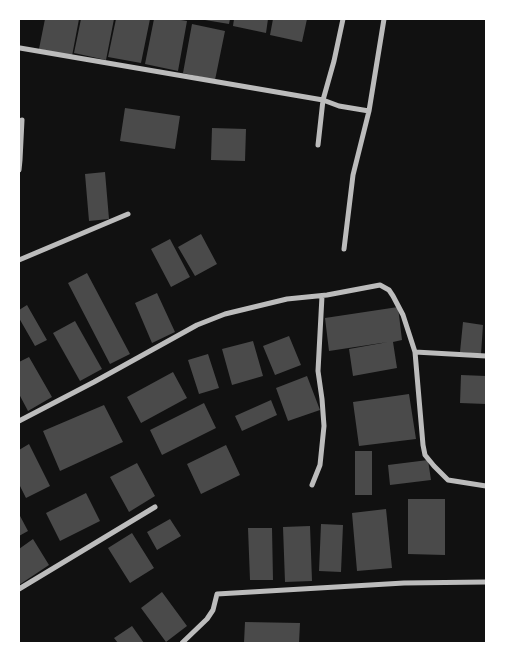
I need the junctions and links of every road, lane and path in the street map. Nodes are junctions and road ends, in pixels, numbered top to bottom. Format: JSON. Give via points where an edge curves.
{"nodes":[{"id":1,"x":343,"y":19,"type":"edge"},
{"id":2,"x":384,"y":19,"type":"edge"},
{"id":3,"x":20,"y":48,"type":"edge"},
{"id":4,"x":324,"y":100,"type":"junction"},
{"id":5,"x":369,"y":111,"type":"junction"},
{"id":6,"x":22,"y":120,"type":"dead end"},
{"id":7,"x":318,"y":146,"type":"dead end"},
{"id":8,"x":19,"y":170,"type":"edge"},
{"id":9,"x":128,"y":214,"type":"dead end"},
{"id":10,"x":344,"y":249,"type":"dead end"},
{"id":11,"x":19,"y":260,"type":"edge"},
{"id":12,"x":322,"y":296,"type":"junction"},
{"id":13,"x":415,"y":352,"type":"junction"},
{"id":14,"x":486,"y":356,"type":"edge"},
{"id":15,"x":19,"y":421,"type":"edge"},
{"id":16,"x":312,"y":485,"type":"dead end"},
{"id":17,"x":486,"y":486,"type":"edge"},
{"id":18,"x":155,"y":507,"type":"dead end"},
{"id":19,"x":486,"y":582,"type":"edge"},
{"id":20,"x":19,"y":589,"type":"edge"},
{"id":21,"x":182,"y":643,"type":"edge"}],
"edges":[{"from":1,"to":4,"type":"street"},
{"from":2,"to":5,"type":"street"},
{"from":3,"to":4,"type":"street"},
{"from":4,"to":5,"type":"street"},
{"from":4,"to":7,"type":"street"},
{"from":5,"to":10,"type":"street","via":[[353,175]]},
{"from":6,"to":8,"type":"street"},
{"from":9,"to":11,"type":"street"},
{"from":12,"to":13,"type":"street","via":[[380,285],[389,290],[403,315]]},
{"from":12,"to":15,"type":"street","via":[[287,298],[197,325]]},
{"from":12,"to":16,"type":"street","via":[[318,371],[324,426],[320,465]]},
{"from":13,"to":14,"type":"street"},
{"from":13,"to":17,"type":"street","via":[[425,455],[448,480]]},
{"from":18,"to":20,"type":"street"},
{"from":19,"to":21,"type":"street","via":[[404,583],[217,594],[207,619]]}]}
